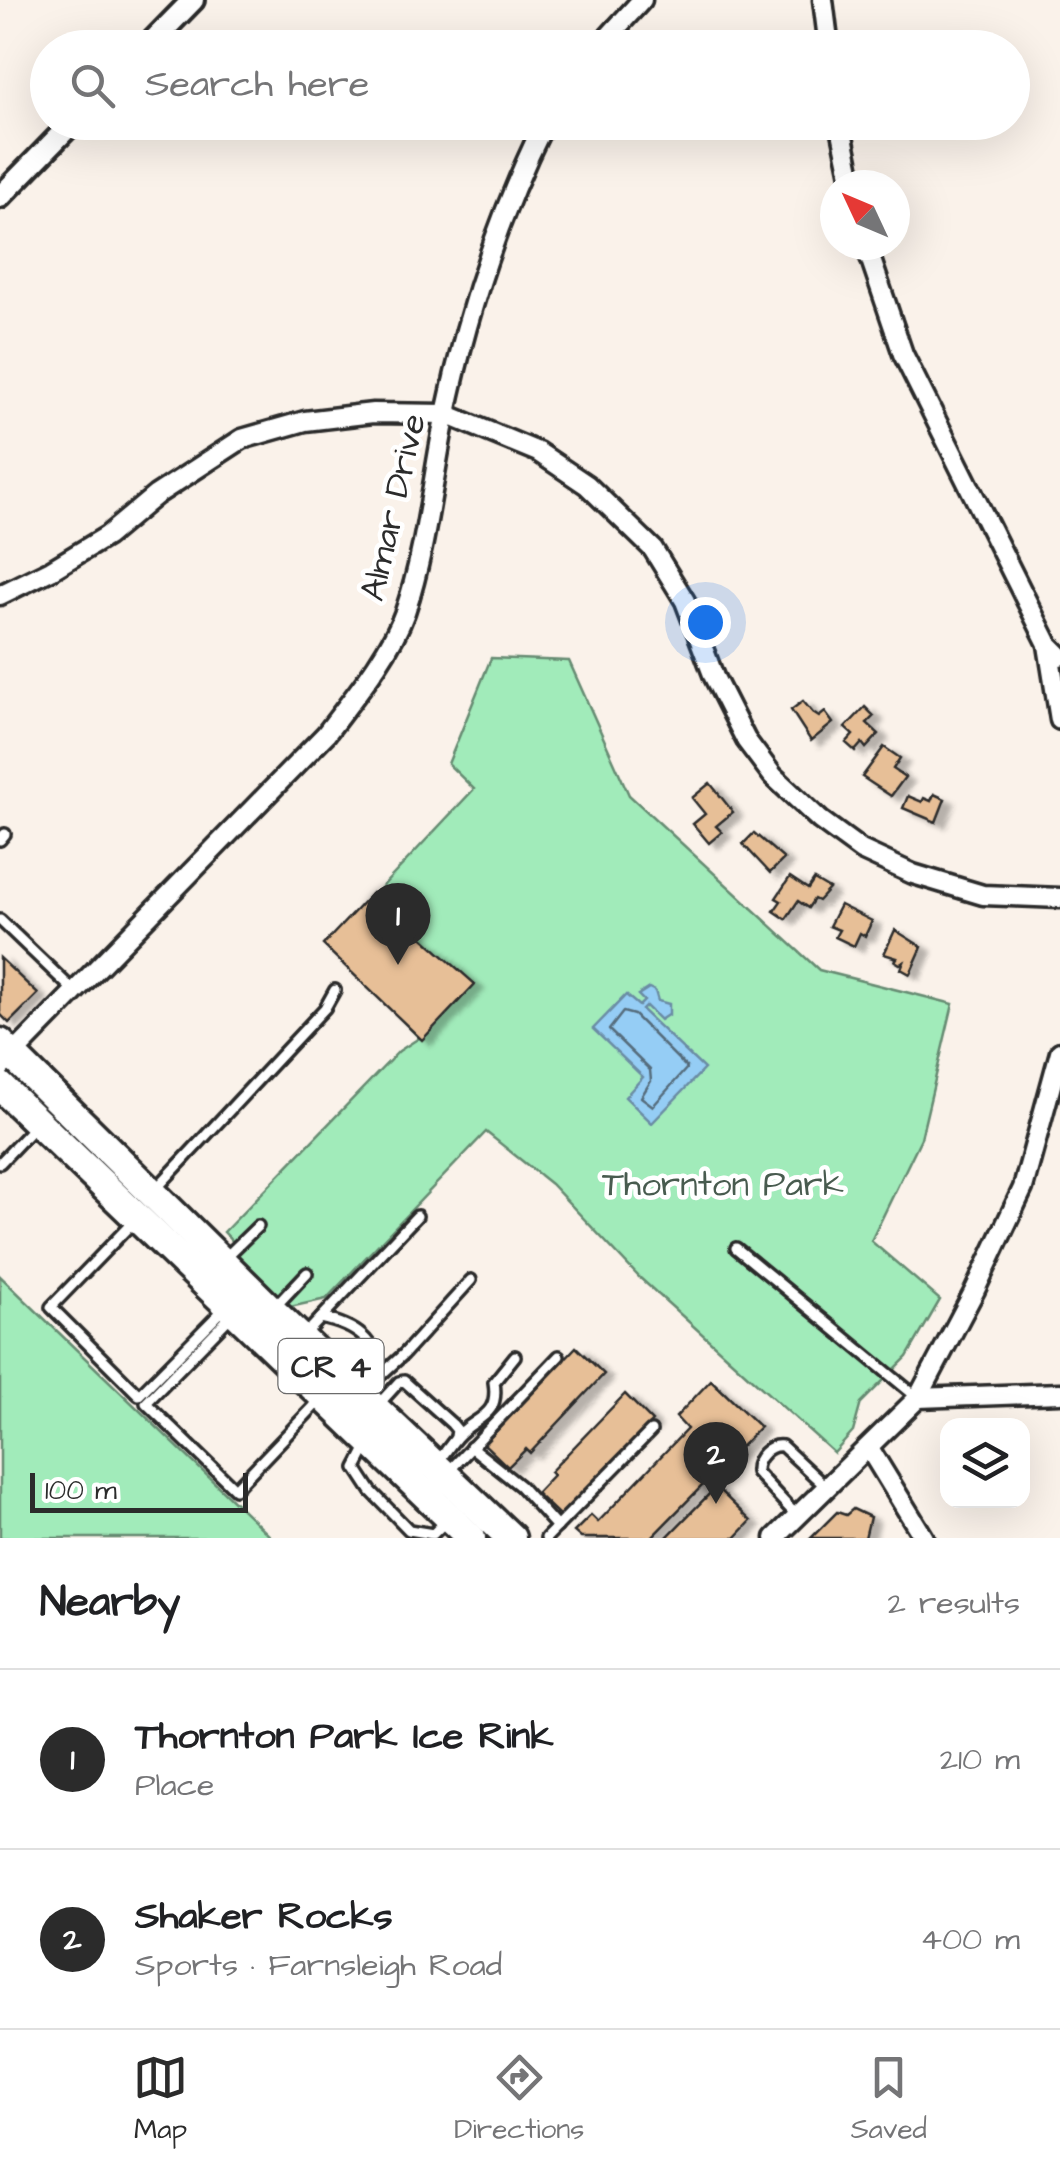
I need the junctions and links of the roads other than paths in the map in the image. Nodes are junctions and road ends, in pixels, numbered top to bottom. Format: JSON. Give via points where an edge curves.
{"nodes":[{"id":1,"x":193,"y":0,"type":"edge"},
{"id":2,"x":642,"y":0,"type":"edge"},
{"id":3,"x":822,"y":0,"type":"edge"},
{"id":4,"x":164,"y":30,"type":"edge"},
{"id":5,"x":614,"y":30,"type":"edge"},
{"id":6,"x":826,"y":30,"type":"edge"},
{"id":7,"x":55,"y":140,"type":"edge"},
{"id":8,"x":537,"y":140,"type":"edge"},
{"id":9,"x":844,"y":140,"type":"edge"},
{"id":10,"x":850,"y":170,"type":"edge"},
{"id":11,"x":0,"y":197,"type":"edge"},
{"id":12,"x":871,"y":260,"type":"edge"},
{"id":13,"x":446,"y":414,"type":"junction"},
{"id":14,"x":0,"y":594,"type":"edge"},
{"id":15,"x":1054,"y":650,"type":"edge"},
{"id":16,"x":1060,"y":720,"type":"edge"},
{"id":17,"x":1060,"y":898,"type":"edge"},
{"id":18,"x":0,"y":920,"type":"edge"},
{"id":19,"x":335,"y":990,"type":"dead end"},
{"id":20,"x":75,"y":991,"type":"junction"},
{"id":21,"x":1060,"y":1052,"type":"edge"},
{"id":22,"x":4,"y":1055,"type":"edge"},
{"id":23,"x":0,"y":1086,"type":"edge"},
{"id":24,"x":25,"y":1115,"type":"junction"},
{"id":25,"x":0,"y":1162,"type":"edge"},
{"id":26,"x":152,"y":1193,"type":"junction"},
{"id":27,"x":418,"y":1216,"type":"dead end"},
{"id":28,"x":137,"y":1218,"type":"junction"},
{"id":29,"x":258,"y":1226,"type":"dead end"},
{"id":30,"x":736,"y":1248,"type":"dead end"},
{"id":31,"x":222,"y":1262,"type":"junction"},
{"id":32,"x":308,"y":1273,"type":"dead end"},
{"id":33,"x":471,"y":1280,"type":"dead end"},
{"id":34,"x":247,"y":1314,"type":"junction"},
{"id":35,"x":311,"y":1329,"type":"junction"},
{"id":36,"x":515,"y":1356,"type":"dead end"},
{"id":37,"x":559,"y":1356,"type":"dead end"},
{"id":38,"x":1060,"y":1394,"type":"edge"},
{"id":39,"x":356,"y":1398,"type":"junction"},
{"id":40,"x":918,"y":1398,"type":"junction"},
{"id":41,"x":651,"y":1431,"type":"dead end"},
{"id":42,"x":456,"y":1437,"type":"junction"},
{"id":43,"x":472,"y":1448,"type":"junction"},
{"id":44,"x":869,"y":1448,"type":"junction"},
{"id":45,"x":440,"y":1470,"type":"junction"},
{"id":46,"x":825,"y":1486,"type":"junction"},
{"id":47,"x":797,"y":1516,"type":"junction"},
{"id":48,"x":556,"y":1527,"type":"junction"},
{"id":49,"x":471,"y":1538,"type":"edge"},
{"id":50,"x":511,"y":1538,"type":"edge"},
{"id":51,"x":546,"y":1538,"type":"edge"},
{"id":52,"x":776,"y":1538,"type":"edge"},
{"id":53,"x":924,"y":1538,"type":"edge"}],
"edges":[{"from":1,"to":4,"type":"street"},
{"from":2,"to":5,"type":"street"},
{"from":3,"to":6,"type":"street"},
{"from":7,"to":11,"type":"street"},
{"from":8,"to":13,"type":"street","name":"Almar Drive","via":[[478,288]]},
{"from":9,"to":10,"type":"street"},
{"from":12,"to":15,"type":"street","via":[[902,354]]},
{"from":13,"to":14,"type":"street","via":[[305,421],[242,439],[107,536]]},
{"from":13,"to":17,"type":"street","via":[[538,452],[587,485],[652,549],[685,601],[746,740],[820,820],[860,850],[913,874],[982,895]]},
{"from":13,"to":20,"type":"street","name":"Almar Drive","via":[[404,615],[370,674],[326,734]]},
{"from":15,"to":16,"type":"street"},
{"from":18,"to":20,"type":"lane"},
{"from":19,"to":26,"type":"lane","via":[[326,1008]]},
{"from":20,"to":22,"type":"street","name":"Almar Drive"},
{"from":21,"to":40,"type":"street","via":[[1022,1188]]},
{"from":22,"to":26,"type":"main road","number":"CR 4"},
{"from":23,"to":24,"type":"main road"},
{"from":24,"to":25,"type":"lane"},
{"from":24,"to":28,"type":"main road"},
{"from":26,"to":31,"type":"main road","number":"CR 4"},
{"from":27,"to":35,"type":"lane"},
{"from":28,"to":34,"type":"main road"},
{"from":28,"to":34,"type":"lane","via":[[51,1307],[139,1395]]},
{"from":29,"to":31,"type":"lane"},
{"from":30,"to":40,"type":"lane"},
{"from":31,"to":34,"type":"main road","number":"CR 4"},
{"from":32,"to":34,"type":"lane"},
{"from":33,"to":39,"type":"lane"},
{"from":34,"to":35,"type":"main road","number":"CR 4"},
{"from":34,"to":39,"type":"main road"},
{"from":34,"to":39,"type":"lane","via":[[146,1403],[235,1489]]},
{"from":35,"to":39,"type":"main road","number":"CR 4"},
{"from":35,"to":39,"type":"lane","via":[[349,1324],[374,1351]]},
{"from":36,"to":42,"type":"lane","via":[[494,1382],[494,1405]]},
{"from":37,"to":43,"type":"lane"},
{"from":38,"to":40,"type":"street"},
{"from":39,"to":42,"type":"lane","via":[[404,1381],[452,1424]]},
{"from":39,"to":45,"type":"main road","number":"CR 4"},
{"from":39,"to":49,"type":"main road","via":[[370,1441]]},
{"from":40,"to":44,"type":"street"},
{"from":41,"to":48,"type":"lane"},
{"from":42,"to":45,"type":"lane"},
{"from":43,"to":45,"type":"lane"},
{"from":43,"to":48,"type":"lane","via":[[520,1486]]},
{"from":44,"to":46,"type":"street"},
{"from":44,"to":53,"type":"street"},
{"from":45,"to":50,"type":"main road","number":"CR 4"},
{"from":46,"to":47,"type":"street"},
{"from":46,"to":47,"type":"lane","via":[[782,1446],[770,1448],[756,1472]]},
{"from":47,"to":52,"type":"street"},
{"from":48,"to":51,"type":"lane"}]}
